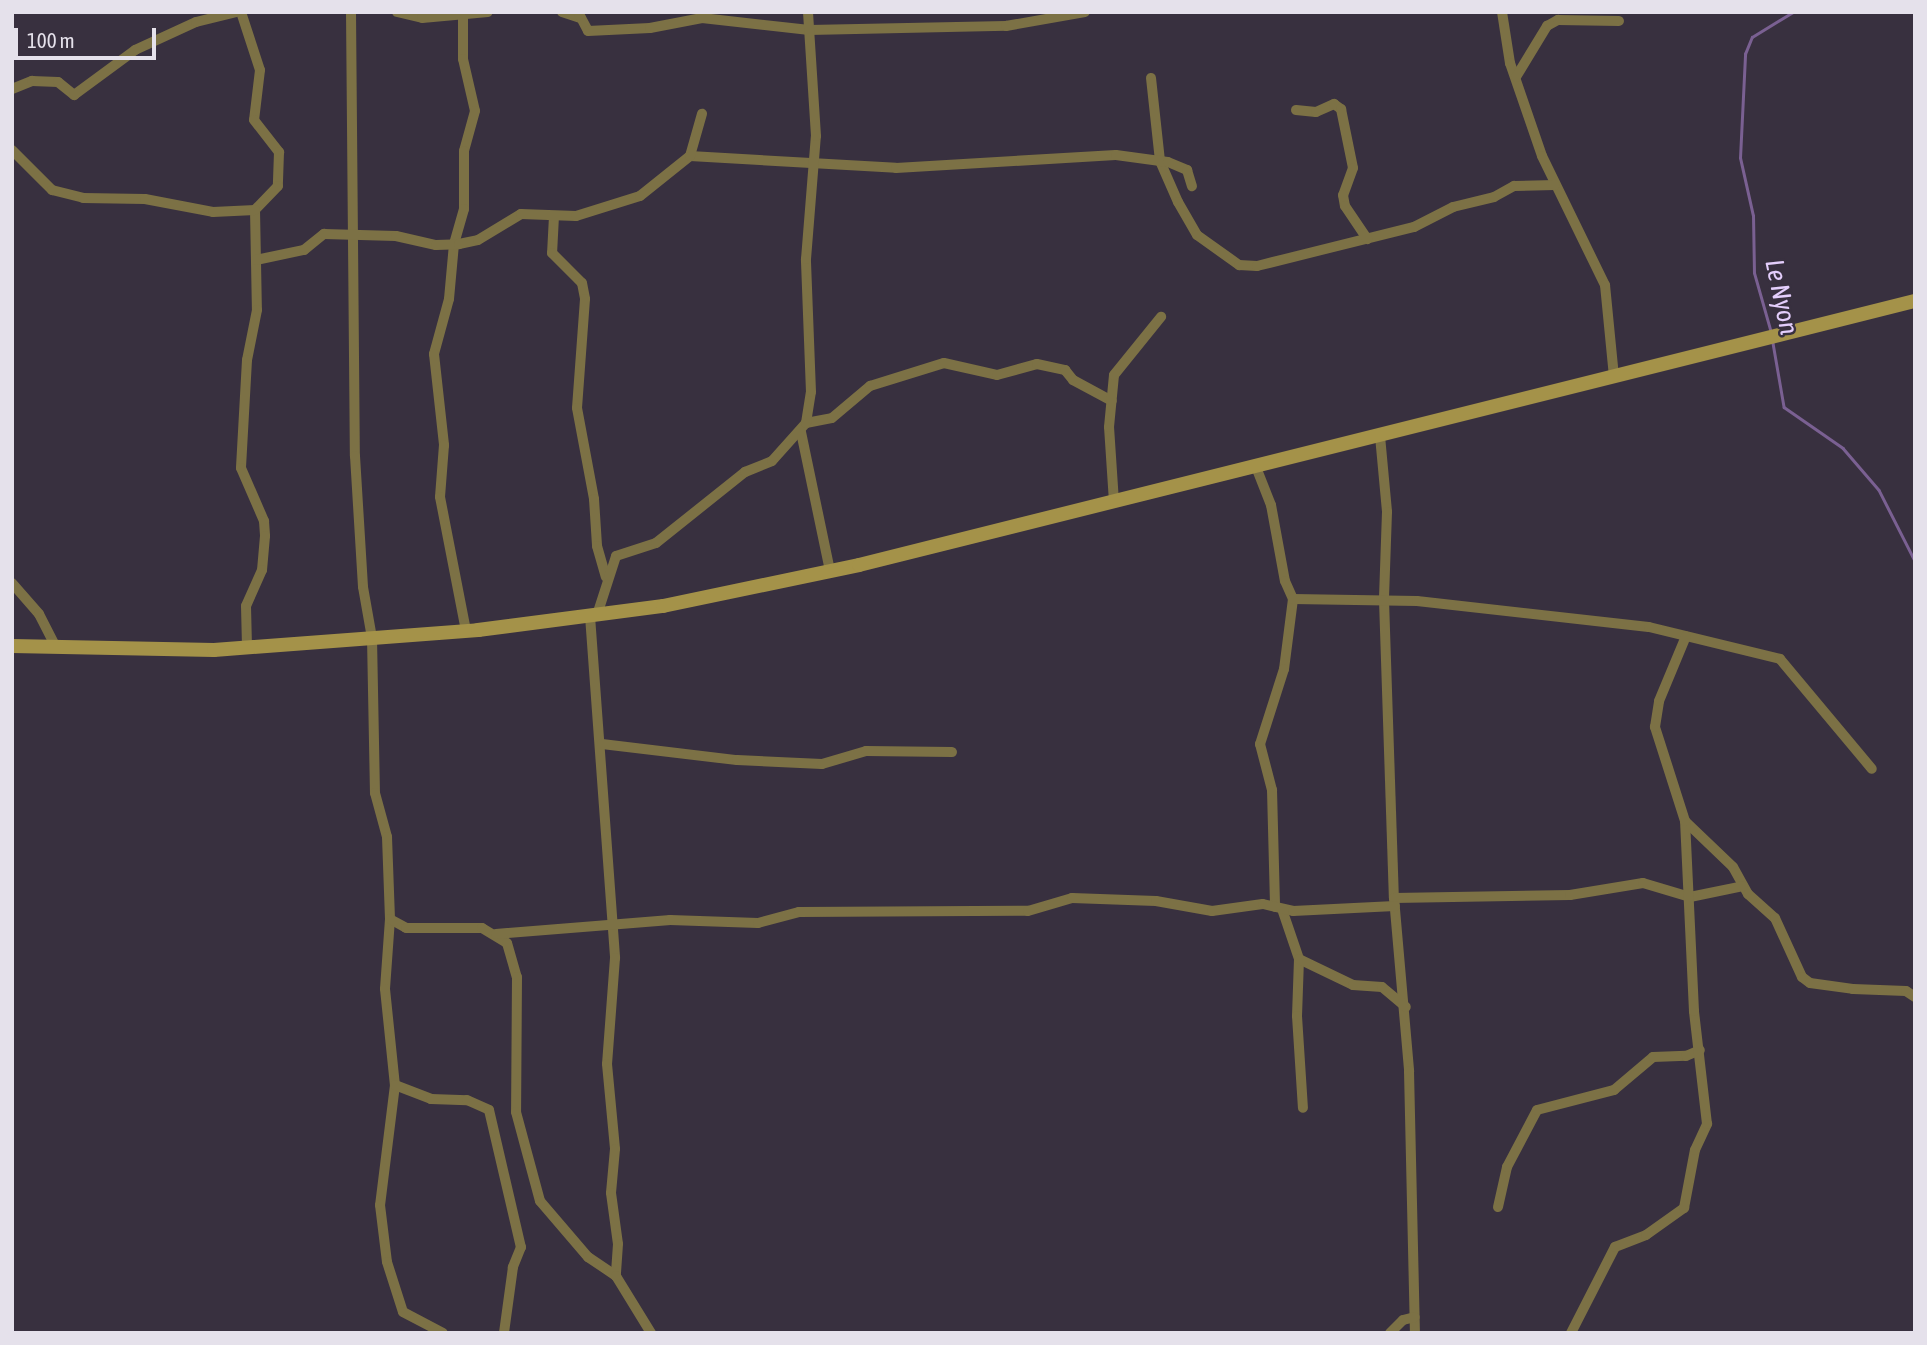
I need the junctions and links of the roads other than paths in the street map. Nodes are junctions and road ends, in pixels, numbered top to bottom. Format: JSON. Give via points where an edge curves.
{"nodes":[{"id":1,"x":239,"y":12,"type":"edge"},
{"id":2,"x":351,"y":12,"type":"edge"},
{"id":3,"x":397,"y":12,"type":"edge"},
{"id":4,"x":488,"y":12,"type":"edge"},
{"id":5,"x":562,"y":12,"type":"edge"},
{"id":6,"x":808,"y":12,"type":"edge"},
{"id":7,"x":1085,"y":12,"type":"edge"},
{"id":8,"x":1502,"y":12,"type":"edge"},
{"id":9,"x":464,"y":14,"type":"edge"},
{"id":10,"x":580,"y":15,"type":"edge"},
{"id":11,"x":1619,"y":21,"type":"dead end"},
{"id":12,"x":809,"y":30,"type":"junction"},
{"id":13,"x":1516,"y":77,"type":"junction"},
{"id":14,"x":1151,"y":78,"type":"dead end"},
{"id":15,"x":12,"y":89,"type":"edge"},
{"id":16,"x":1296,"y":110,"type":"dead end"},
{"id":17,"x":702,"y":114,"type":"dead end"},
{"id":18,"x":12,"y":150,"type":"edge"},
{"id":19,"x":690,"y":156,"type":"junction"},
{"id":20,"x":814,"y":160,"type":"junction"},
{"id":21,"x":1160,"y":161,"type":"junction"},
{"id":22,"x":1555,"y":185,"type":"junction"},
{"id":23,"x":1192,"y":186,"type":"dead end"},
{"id":24,"x":255,"y":210,"type":"junction"},
{"id":25,"x":554,"y":216,"type":"junction"},
{"id":26,"x":350,"y":235,"type":"junction"},
{"id":27,"x":1367,"y":239,"type":"junction"},
{"id":28,"x":454,"y":244,"type":"junction"},
{"id":29,"x":256,"y":260,"type":"junction"},
{"id":30,"x":1915,"y":302,"type":"edge"},
{"id":31,"x":1161,"y":317,"type":"dead end"},
{"id":32,"x":1614,"y":377,"type":"junction"},
{"id":33,"x":1112,"y":401,"type":"junction"},
{"id":34,"x":804,"y":427,"type":"junction"},
{"id":35,"x":1380,"y":436,"type":"junction"},
{"id":36,"x":1256,"y":467,"type":"junction"},
{"id":37,"x":1114,"y":502,"type":"junction"},
{"id":38,"x":830,"y":571,"type":"junction"},
{"id":39,"x":606,"y":578,"type":"junction"},
{"id":40,"x":12,"y":583,"type":"edge"},
{"id":41,"x":1293,"y":598,"type":"junction"},
{"id":42,"x":1384,"y":600,"type":"junction"},
{"id":43,"x":593,"y":616,"type":"junction"},
{"id":44,"x":466,"y":631,"type":"junction"},
{"id":45,"x":1686,"y":636,"type":"junction"},
{"id":46,"x":372,"y":638,"type":"junction"},
{"id":47,"x":12,"y":646,"type":"edge"},
{"id":48,"x":55,"y":646,"type":"junction"},
{"id":49,"x":247,"y":647,"type":"junction"},
{"id":50,"x":602,"y":744,"type":"junction"},
{"id":51,"x":951,"y":752,"type":"dead end"},
{"id":52,"x":1872,"y":769,"type":"dead end"},
{"id":53,"x":1685,"y":821,"type":"junction"},
{"id":54,"x":1743,"y":886,"type":"junction"},
{"id":55,"x":1690,"y":897,"type":"junction"},
{"id":56,"x":1395,"y":902,"type":"junction"},
{"id":57,"x":1278,"y":908,"type":"junction"},
{"id":58,"x":390,"y":919,"type":"junction"},
{"id":59,"x":613,"y":925,"type":"junction"},
{"id":60,"x":496,"y":934,"type":"junction"},
{"id":61,"x":1299,"y":959,"type":"junction"},
{"id":62,"x":1915,"y":997,"type":"edge"},
{"id":63,"x":1406,"y":1007,"type":"junction"},
{"id":64,"x":1700,"y":1051,"type":"junction"},
{"id":65,"x":395,"y":1085,"type":"junction"},
{"id":66,"x":1303,"y":1108,"type":"dead end"},
{"id":67,"x":1497,"y":1207,"type":"dead end"},
{"id":68,"x":616,"y":1276,"type":"junction"},
{"id":69,"x":1415,"y":1317,"type":"junction"},
{"id":70,"x":443,"y":1333,"type":"edge"},
{"id":71,"x":504,"y":1333,"type":"edge"},
{"id":72,"x":651,"y":1333,"type":"edge"},
{"id":73,"x":1390,"y":1333,"type":"edge"},
{"id":74,"x":1415,"y":1333,"type":"edge"},
{"id":75,"x":1571,"y":1333,"type":"edge"}],
"edges":[{"from":1,"to":15,"type":"street","via":[[196,22],[135,50],[74,95],[58,82],[32,82]]},
{"from":1,"to":24,"type":"street","via":[[260,70],[254,120],[279,152],[278,186]]},
{"from":2,"to":26,"type":"street"},
{"from":3,"to":9,"type":"street","via":[[422,18]]},
{"from":4,"to":9,"type":"street"},
{"from":5,"to":10,"type":"street"},
{"from":6,"to":12,"type":"street"},
{"from":7,"to":12,"type":"street","via":[[1006,26]]},
{"from":8,"to":13,"type":"street","via":[[1503,38]]},
{"from":9,"to":28,"type":"street","via":[[463,59],[475,111],[464,151],[464,209]]},
{"from":10,"to":12,"type":"street","via":[[588,31],[650,28],[702,18]]},
{"from":11,"to":13,"type":"street","via":[[1559,20],[1547,26]]},
{"from":12,"to":20,"type":"street"},
{"from":13,"to":22,"type":"street"},
{"from":14,"to":21,"type":"street"},
{"from":16,"to":27,"type":"street","via":[[1316,112],[1334,104],[1341,108],[1353,168],[1343,195],[1345,206]]},
{"from":17,"to":19,"type":"street"},
{"from":18,"to":24,"type":"street","via":[[52,190],[83,198],[145,199],[213,212]]},
{"from":19,"to":20,"type":"street"},
{"from":19,"to":25,"type":"street","via":[[640,196],[576,216]]},
{"from":20,"to":21,"type":"street","via":[[896,168],[1116,155]]},
{"from":20,"to":34,"type":"street","via":[[806,259],[811,392]]},
{"from":21,"to":23,"type":"street","via":[[1187,170]]},
{"from":21,"to":27,"type":"street","via":[[1197,235],[1239,265],[1257,266]]},
{"from":22,"to":27,"type":"street","via":[[1514,186],[1494,197],[1453,207],[1414,227]]},
{"from":22,"to":32,"type":"street","via":[[1591,249],[1605,285]]},
{"from":24,"to":29,"type":"street"},
{"from":25,"to":28,"type":"street","via":[[522,214],[478,240]]},
{"from":25,"to":39,"type":"street","via":[[552,253],[582,283],[577,408]]},
{"from":26,"to":28,"type":"street"},
{"from":26,"to":29,"type":"street","via":[[324,234],[304,250]]},
{"from":26,"to":46,"type":"street","via":[[356,469],[363,587]]},
{"from":28,"to":44,"type":"street","via":[[449,299],[434,354],[444,445],[440,497]]},
{"from":29,"to":49,"type":"street","via":[[257,310],[247,360],[242,468],[264,521],[265,536],[262,570],[246,606]]},
{"from":30,"to":32,"type":"main road"},
{"from":31,"to":33,"type":"street","via":[[1114,375]]},
{"from":32,"to":35,"type":"main road"},
{"from":33,"to":34,"type":"street","via":[[1073,380],[1065,370],[1037,364],[998,375],[944,363],[870,386],[832,418]]},
{"from":33,"to":37,"type":"street"},
{"from":34,"to":38,"type":"street"},
{"from":34,"to":39,"type":"street","via":[[772,461],[746,472],[656,543],[616,556]]},
{"from":35,"to":36,"type":"main road"},
{"from":35,"to":42,"type":"street","via":[[1387,512]]},
{"from":36,"to":37,"type":"main road"},
{"from":36,"to":41,"type":"street","via":[[1271,505],[1285,581]]},
{"from":37,"to":38,"type":"main road"},
{"from":38,"to":43,"type":"main road"},
{"from":39,"to":43,"type":"street"},
{"from":40,"to":48,"type":"street","via":[[39,614]]},
{"from":41,"to":42,"type":"street"},
{"from":41,"to":57,"type":"street","via":[[1284,669],[1260,744],[1272,790]]},
{"from":42,"to":45,"type":"street","via":[[1649,627]]},
{"from":42,"to":56,"type":"street"},
{"from":43,"to":44,"type":"main road"},
{"from":43,"to":50,"type":"street"},
{"from":44,"to":46,"type":"main road"},
{"from":45,"to":52,"type":"street","via":[[1780,659]]},
{"from":45,"to":53,"type":"street","via":[[1655,713],[1657,737]]},
{"from":46,"to":49,"type":"main road"},
{"from":46,"to":58,"type":"street","via":[[373,774],[387,837]]},
{"from":47,"to":48,"type":"main road"},
{"from":48,"to":49,"type":"main road"},
{"from":50,"to":51,"type":"street","via":[[737,760],[821,764],[873,750]]},
{"from":50,"to":59,"type":"street"},
{"from":53,"to":54,"type":"street","via":[[1733,867]]},
{"from":53,"to":55,"type":"street"},
{"from":54,"to":55,"type":"street"},
{"from":54,"to":62,"type":"street","via":[[1775,918],[1802,977],[1810,984],[1906,990]]},
{"from":55,"to":56,"type":"street","via":[[1643,883],[1570,895]]},
{"from":55,"to":64,"type":"street"},
{"from":56,"to":57,"type":"street"},
{"from":56,"to":63,"type":"street"},
{"from":57,"to":59,"type":"street","via":[[1212,911],[1156,901],[1072,898],[1028,911],[799,912],[758,923]]},
{"from":57,"to":61,"type":"street"},
{"from":58,"to":60,"type":"street","via":[[397,927],[482,928]]},
{"from":58,"to":65,"type":"street","via":[[385,989]]},
{"from":59,"to":60,"type":"street"},
{"from":59,"to":68,"type":"street","via":[[607,1064],[615,1149],[611,1193],[618,1244]]},
{"from":60,"to":68,"type":"street","via":[[507,943],[517,977],[516,1112],[540,1200],[588,1257]]},
{"from":61,"to":63,"type":"street","via":[[1353,985],[1382,987]]},
{"from":61,"to":66,"type":"street","via":[[1297,1016]]},
{"from":63,"to":69,"type":"street"},
{"from":64,"to":67,"type":"street","via":[[1653,1057],[1614,1090],[1537,1110],[1507,1167]]},
{"from":64,"to":75,"type":"street","via":[[1707,1124],[1695,1150],[1684,1208],[1646,1235],[1615,1247]]},
{"from":65,"to":70,"type":"street","via":[[380,1205],[387,1262],[403,1312]]},
{"from":65,"to":71,"type":"street","via":[[431,1099],[467,1100],[489,1110],[521,1247],[513,1267]]},
{"from":68,"to":72,"type":"street"},
{"from":69,"to":73,"type":"street","via":[[1403,1320]]},
{"from":69,"to":74,"type":"street"}]}
